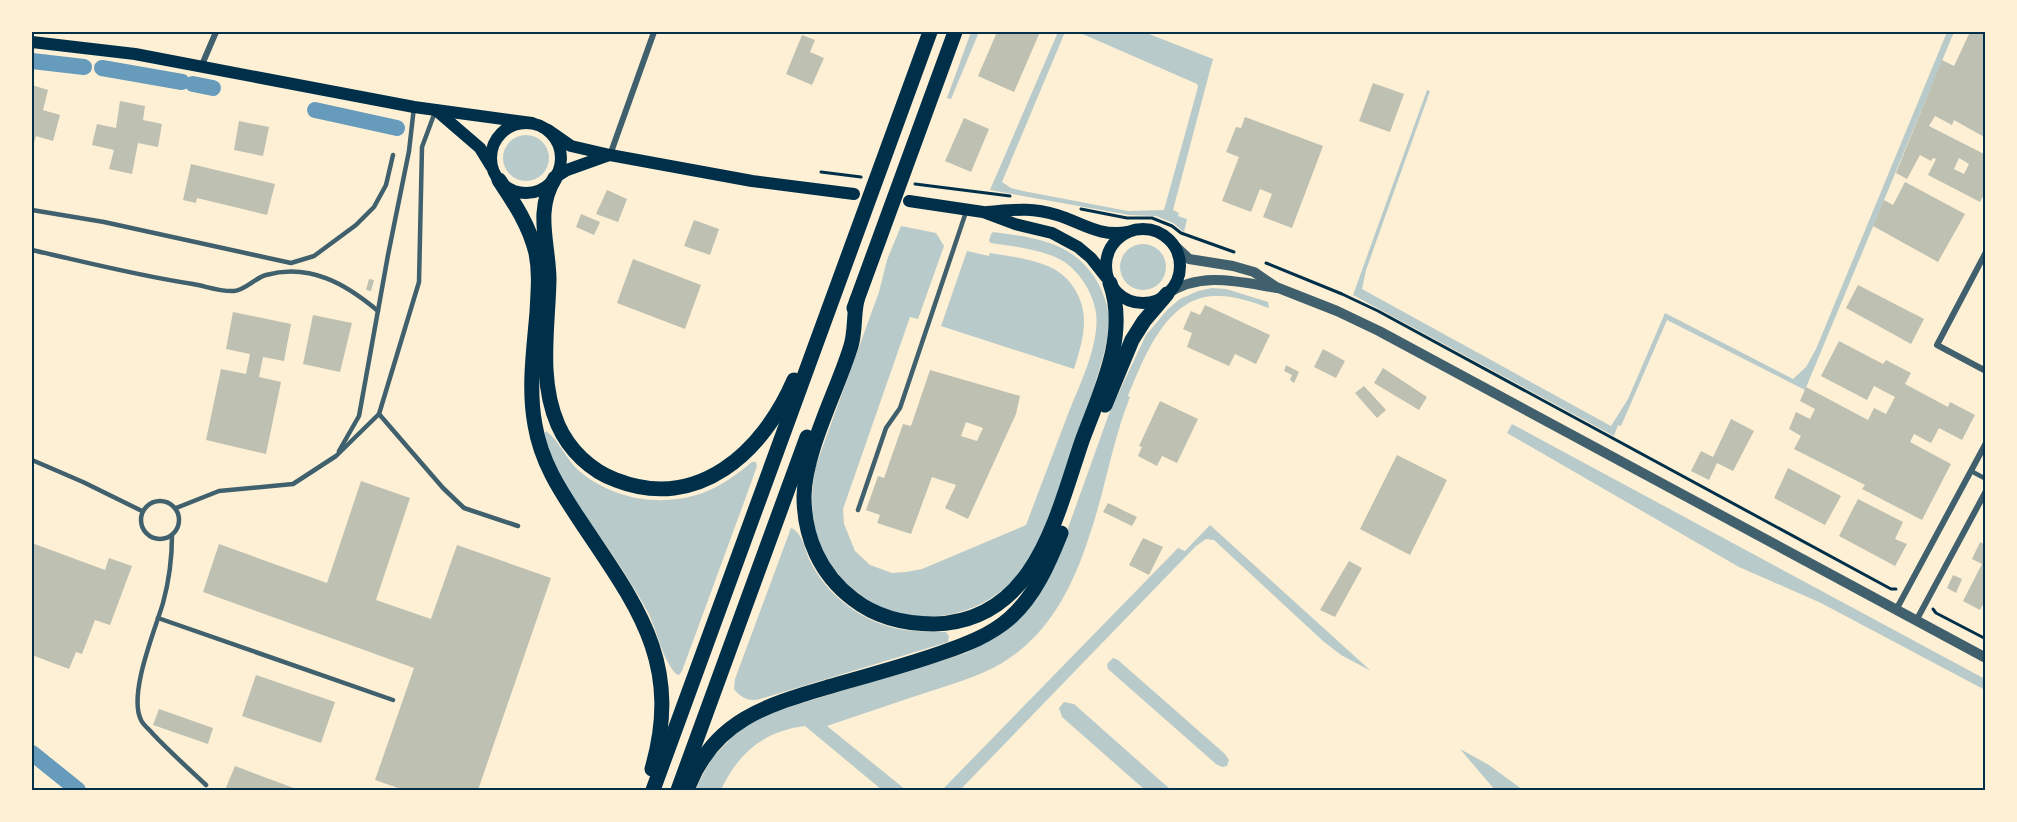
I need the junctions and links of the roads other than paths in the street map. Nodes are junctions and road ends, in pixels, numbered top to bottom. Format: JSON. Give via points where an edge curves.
{"nodes":[{"id":1,"x":216,"y":32,"type":"edge"},
{"id":2,"x":654,"y":32,"type":"edge"},
{"id":3,"x":930,"y":32,"type":"edge"},
{"id":4,"x":955,"y":32,"type":"edge"},
{"id":5,"x":32,"y":42,"type":"edge"},
{"id":6,"x":201,"y":67,"type":"junction"},
{"id":7,"x":414,"y":107,"type":"junction"},
{"id":8,"x":436,"y":110,"type":"junction"},
{"id":9,"x":532,"y":123,"type":"junction"},
{"id":10,"x":548,"y":130,"type":"junction"},
{"id":11,"x":393,"y":155,"type":"dead end"},
{"id":12,"x":610,"y":155,"type":"junction"},
{"id":13,"x":496,"y":176,"type":"junction"},
{"id":14,"x":555,"y":178,"type":"junction"},
{"id":15,"x":854,"y":194,"type":"dead end"},
{"id":16,"x":909,"y":201,"type":"dead end"},
{"id":17,"x":967,"y":209,"type":"junction"},
{"id":18,"x":32,"y":210,"type":"edge"},
{"id":19,"x":983,"y":212,"type":"junction"},
{"id":20,"x":1129,"y":232,"type":"junction"},
{"id":21,"x":1173,"y":244,"type":"junction"},
{"id":22,"x":32,"y":250,"type":"edge"},
{"id":23,"x":1986,"y":252,"type":"edge"},
{"id":24,"x":845,"y":266,"type":"junction"},
{"id":25,"x":1110,"y":283,"type":"junction"},
{"id":26,"x":1280,"y":289,"type":"junction"},
{"id":27,"x":1167,"y":294,"type":"junction"},
{"id":28,"x":857,"y":300,"type":"junction"},
{"id":29,"x":378,"y":311,"type":"junction"},
{"id":30,"x":1986,"y":371,"type":"edge"},
{"id":31,"x":379,"y":414,"type":"junction"},
{"id":32,"x":1986,"y":443,"type":"edge"},
{"id":33,"x":336,"y":456,"type":"junction"},
{"id":34,"x":32,"y":460,"type":"edge"},
{"id":35,"x":1971,"y":471,"type":"junction"},
{"id":36,"x":1986,"y":479,"type":"edge"},
{"id":37,"x":1986,"y":491,"type":"edge"},
{"id":38,"x":176,"y":507,"type":"junction"},
{"id":39,"x":858,"y":510,"type":"dead end"},
{"id":40,"x":142,"y":511,"type":"junction"},
{"id":41,"x":518,"y":526,"type":"dead end"},
{"id":42,"x":172,"y":535,"type":"junction"},
{"id":43,"x":1896,"y":610,"type":"junction"},
{"id":44,"x":158,"y":618,"type":"junction"},
{"id":45,"x":1917,"y":621,"type":"junction"},
{"id":46,"x":1986,"y":658,"type":"edge"},
{"id":47,"x":393,"y":700,"type":"dead end"},
{"id":48,"x":206,"y":785,"type":"dead end"},
{"id":49,"x":645,"y":790,"type":"edge"},
{"id":50,"x":653,"y":790,"type":"edge"},
{"id":51,"x":678,"y":790,"type":"edge"},
{"id":52,"x":687,"y":790,"type":"edge"}],
"edges":[{"from":1,"to":6,"type":"street"},
{"from":2,"to":12,"type":"street"},
{"from":3,"to":24,"type":"highway"},
{"from":4,"to":28,"type":"highway"},
{"from":5,"to":6,"type":"main road"},
{"from":6,"to":7,"type":"main road"},
{"from":7,"to":8,"type":"main road"},
{"from":7,"to":29,"type":"lane"},
{"from":8,"to":9,"type":"main road"},
{"from":8,"to":13,"type":"main road","via":[[480,148]]},
{"from":8,"to":31,"type":"lane","via":[[422,147],[419,282]]},
{"from":9,"to":10,"type":"main road"},
{"from":9,"to":13,"type":"main road","via":[[515,124],[500,133],[492,148]]},
{"from":10,"to":12,"type":"main road","via":[[571,146]]},
{"from":10,"to":14,"type":"main road","via":[[559,144],[561,156]]},
{"from":11,"to":18,"type":"lane","via":[[386,184],[374,207],[357,225],[314,256],[291,263]]},
{"from":12,"to":14,"type":"main road"},
{"from":12,"to":15,"type":"main road","via":[[752,181]]},
{"from":13,"to":14,"type":"main road","via":[[513,190],[530,193],[541,190]]},
{"from":13,"to":49,"type":"highway","via":[[524,220],[537,262],[532,392],[541,451],[560,491],[635,604],[657,656],[663,698],[661,726]]},
{"from":14,"to":24,"type":"highway","via":[[542,220],[548,268],[546,362],[550,400],[565,437],[580,456],[600,473],[630,486],[663,490],[689,486],[713,476],[745,453],[782,406],[820,308]]},
{"from":16,"to":17,"type":"main road"},
{"from":17,"to":19,"type":"main road"},
{"from":17,"to":39,"type":"lane","via":[[900,408],[886,428]]},
{"from":19,"to":20,"type":"main road","via":[[1016,208],[1041,211],[1097,231]]},
{"from":19,"to":25,"type":"main road","via":[[1065,239],[1091,258]]},
{"from":20,"to":21,"type":"main road","via":[[1153,231]]},
{"from":20,"to":25,"type":"main road","via":[[1114,243],[1108,254],[1106,272]]},
{"from":21,"to":26,"type":"street","via":[[1189,259],[1247,269]]},
{"from":21,"to":27,"type":"main road","via":[[1180,267],[1175,285]]},
{"from":22,"to":29,"type":"lane","via":[[235,291],[263,276],[302,271],[335,281]]},
{"from":23,"to":30,"type":"street","via":[[1937,345]]},
{"from":24,"to":50,"type":"highway"},
{"from":25,"to":27,"type":"main road","via":[[1122,297],[1133,302],[1151,303]]},
{"from":25,"to":28,"type":"highway","via":[[1117,309],[1114,345],[1042,550],[1023,580],[996,604],[955,622],[939,624],[898,620],[856,601],[824,568],[807,528],[807,470],[851,348]]},
{"from":26,"to":27,"type":"street","via":[[1206,280]]},
{"from":26,"to":43,"type":"street","via":[[1374,328]]},
{"from":27,"to":52,"type":"highway","via":[[1129,346],[1051,557],[1028,597],[1011,617],[984,635],[948,651],[753,712],[713,744]]},
{"from":28,"to":51,"type":"highway"},
{"from":29,"to":33,"type":"lane","via":[[359,416]]},
{"from":31,"to":33,"type":"lane"},
{"from":31,"to":41,"type":"lane","via":[[464,508]]},
{"from":32,"to":35,"type":"street"},
{"from":33,"to":38,"type":"lane","via":[[293,484],[219,491]]},
{"from":34,"to":40,"type":"lane"},
{"from":35,"to":36,"type":"lane"},
{"from":35,"to":43,"type":"street"},
{"from":37,"to":45,"type":"street"},
{"from":38,"to":40,"type":"lane","via":[[158,500]]},
{"from":38,"to":42,"type":"lane","via":[[180,519]]},
{"from":40,"to":42,"type":"lane","via":[[141,524],[148,535],[160,539]]},
{"from":42,"to":44,"type":"lane","via":[[172,558]]},
{"from":43,"to":45,"type":"street"},
{"from":44,"to":47,"type":"lane"},
{"from":44,"to":48,"type":"lane","via":[[141,680],[137,706],[141,721]]},
{"from":45,"to":46,"type":"street"}]}
